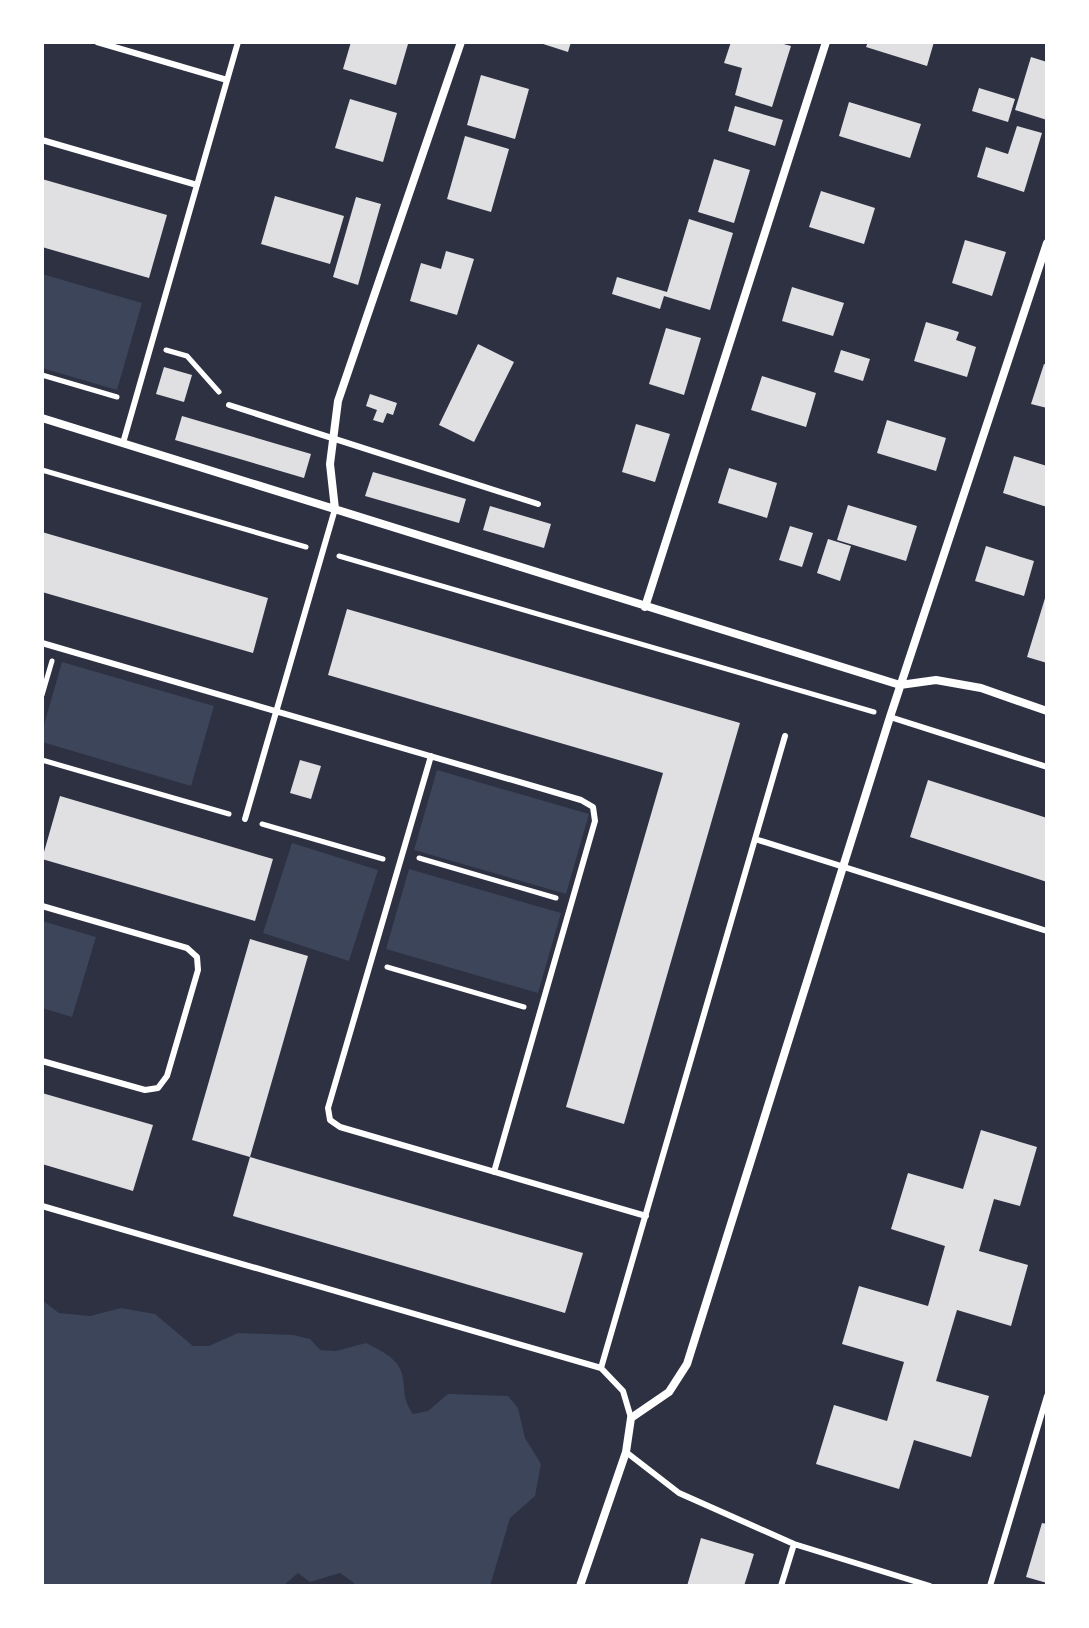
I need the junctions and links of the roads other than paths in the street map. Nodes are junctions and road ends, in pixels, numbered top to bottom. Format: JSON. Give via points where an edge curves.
{"nodes":[{"id":1,"x":97,"y":42,"type":"edge"},
{"id":2,"x":238,"y":42,"type":"edge"},
{"id":3,"x":461,"y":42,"type":"edge"},
{"id":4,"x":826,"y":42,"type":"edge"},
{"id":5,"x":227,"y":80,"type":"junction"},
{"id":6,"x":42,"y":140,"type":"edge"},
{"id":7,"x":197,"y":185,"type":"junction"},
{"id":8,"x":1047,"y":243,"type":"edge"},
{"id":9,"x":229,"y":405,"type":"dead end"},
{"id":10,"x":42,"y":418,"type":"edge"},
{"id":11,"x":332,"y":438,"type":"junction"},
{"id":12,"x":123,"y":443,"type":"junction"},
{"id":13,"x":538,"y":504,"type":"dead end"},
{"id":14,"x":335,"y":509,"type":"junction"},
{"id":15,"x":645,"y":607,"type":"junction"},
{"id":16,"x":42,"y":643,"type":"edge"},
{"id":17,"x":900,"y":685,"type":"junction"},
{"id":18,"x":276,"y":711,"type":"junction"},
{"id":19,"x":1047,"y":711,"type":"edge"},
{"id":20,"x":890,"y":717,"type":"junction"},
{"id":21,"x":785,"y":736,"type":"dead end"},
{"id":22,"x":431,"y":756,"type":"junction"},
{"id":23,"x":1047,"y":767,"type":"edge"},
{"id":24,"x":245,"y":819,"type":"road end"},
{"id":25,"x":755,"y":839,"type":"junction"},
{"id":26,"x":843,"y":865,"type":"junction"},
{"id":27,"x":42,"y":906,"type":"edge"},
{"id":28,"x":1047,"y":931,"type":"edge"},
{"id":29,"x":42,"y":1061,"type":"edge"},
{"id":30,"x":494,"y":1172,"type":"junction"},
{"id":31,"x":42,"y":1206,"type":"edge"},
{"id":32,"x":646,"y":1216,"type":"junction"},
{"id":33,"x":601,"y":1368,"type":"junction"},
{"id":34,"x":1047,"y":1396,"type":"edge"},
{"id":35,"x":631,"y":1418,"type":"junction"},
{"id":36,"x":626,"y":1452,"type":"junction"},
{"id":37,"x":794,"y":1544,"type":"junction"},
{"id":38,"x":580,"y":1586,"type":"edge"},
{"id":39,"x":781,"y":1586,"type":"edge"},
{"id":40,"x":930,"y":1586,"type":"edge"},
{"id":41,"x":990,"y":1586,"type":"edge"}],
"edges":[{"from":1,"to":5,"type":"lane"},
{"from":2,"to":5,"type":"lane"},
{"from":3,"to":11,"type":"street","via":[[338,401]]},
{"from":4,"to":15,"type":"street"},
{"from":5,"to":7,"type":"lane"},
{"from":6,"to":7,"type":"lane"},
{"from":7,"to":12,"type":"lane"},
{"from":8,"to":17,"type":"street"},
{"from":9,"to":11,"type":"lane"},
{"from":10,"to":12,"type":"street"},
{"from":11,"to":13,"type":"lane"},
{"from":11,"to":14,"type":"street"},
{"from":12,"to":14,"type":"street"},
{"from":14,"to":15,"type":"street"},
{"from":14,"to":18,"type":"lane"},
{"from":15,"to":17,"type":"street"},
{"from":16,"to":18,"type":"lane"},
{"from":17,"to":19,"type":"street","via":[[936,680],[981,688]]},
{"from":17,"to":20,"type":"street"},
{"from":18,"to":22,"type":"lane"},
{"from":18,"to":24,"type":"lane"},
{"from":20,"to":23,"type":"lane"},
{"from":20,"to":26,"type":"street"},
{"from":21,"to":25,"type":"lane"},
{"from":22,"to":30,"type":"lane","via":[[593,807],[595,821]]},
{"from":22,"to":30,"type":"lane","via":[[328,1108],[330,1120],[340,1127]]},
{"from":25,"to":26,"type":"lane"},
{"from":25,"to":32,"type":"lane"},
{"from":26,"to":28,"type":"lane"},
{"from":26,"to":35,"type":"street","via":[[687,1364],[669,1392]]},
{"from":27,"to":29,"type":"lane","via":[[187,948],[197,957],[198,970],[167,1076],[158,1088],[145,1090]]},
{"from":30,"to":32,"type":"lane"},
{"from":31,"to":33,"type":"lane"},
{"from":32,"to":33,"type":"lane"},
{"from":33,"to":35,"type":"lane","via":[[623,1391]]},
{"from":34,"to":41,"type":"lane"},
{"from":35,"to":36,"type":"street"},
{"from":36,"to":37,"type":"lane","via":[[679,1493]]},
{"from":36,"to":38,"type":"street"},
{"from":37,"to":39,"type":"lane"},
{"from":37,"to":40,"type":"lane"}]}
